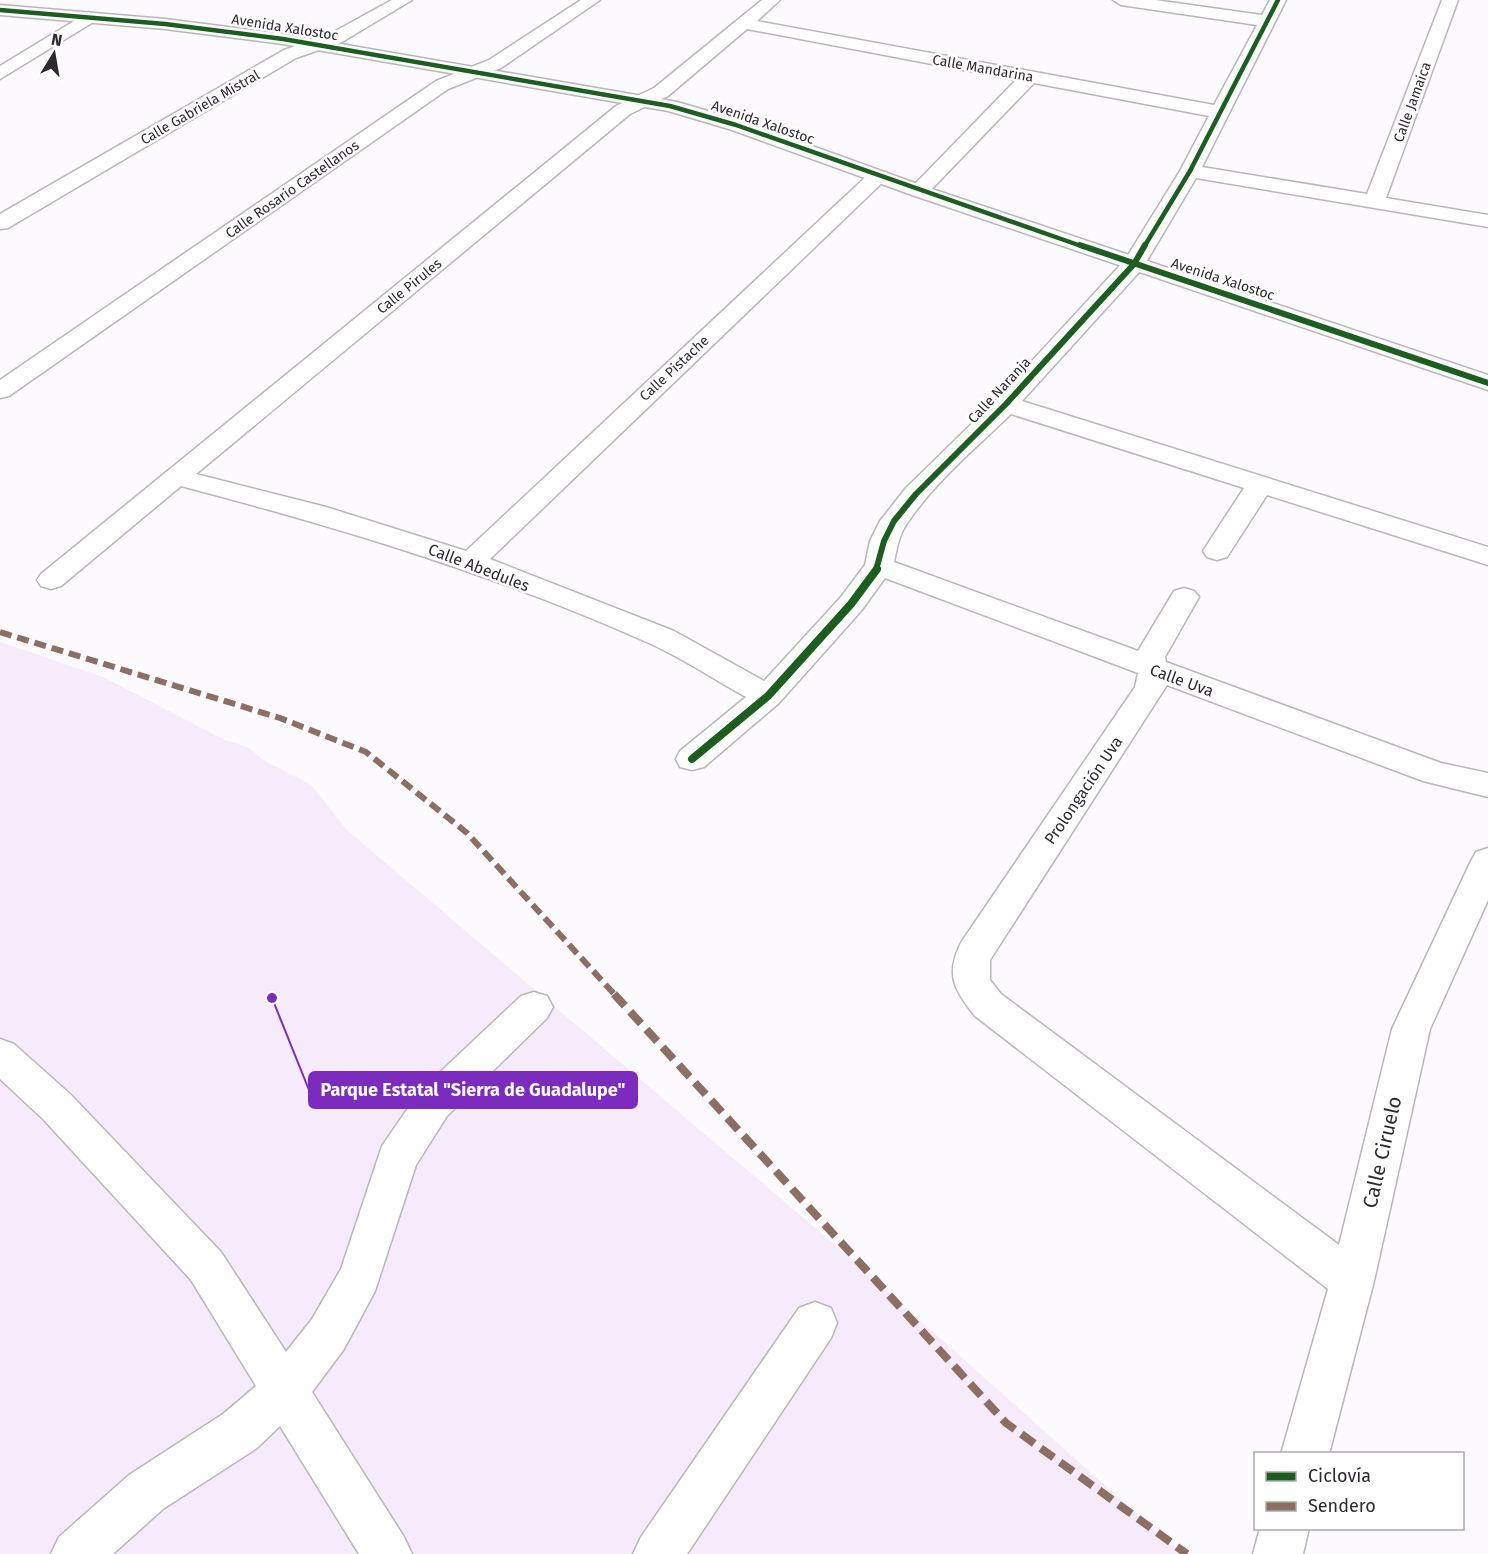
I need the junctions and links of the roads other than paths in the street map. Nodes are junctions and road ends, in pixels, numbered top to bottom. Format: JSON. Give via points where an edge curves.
{"nodes":[{"id":1,"x":404,"y":0,"type":"edge"},
{"id":2,"x":592,"y":0,"type":"edge"},
{"id":3,"x":772,"y":0,"type":"edge"},
{"id":4,"x":1121,"y":0,"type":"edge"},
{"id":5,"x":1278,"y":0,"type":"edge"},
{"id":6,"x":1450,"y":0,"type":"edge"},
{"id":7,"x":0,"y":10,"type":"edge"},
{"id":8,"x":89,"y":17,"type":"junction"},
{"id":9,"x":1266,"y":21,"type":"junction"},
{"id":10,"x":745,"y":24,"type":"junction"},
{"id":11,"x":316,"y":45,"type":"junction"},
{"id":12,"x":472,"y":72,"type":"junction"},
{"id":13,"x":0,"y":74,"type":"edge"},
{"id":14,"x":1030,"y":76,"type":"junction"},
{"id":15,"x":642,"y":101,"type":"junction"},
{"id":16,"x":1220,"y":112,"type":"junction"},
{"id":17,"x":1190,"y":171,"type":"junction"},
{"id":18,"x":878,"y":176,"type":"junction"},
{"id":19,"x":919,"y":191,"type":"junction"},
{"id":20,"x":1374,"y":203,"type":"junction"},
{"id":21,"x":1488,"y":221,"type":"edge"},
{"id":22,"x":0,"y":223,"type":"edge"},
{"id":23,"x":1134,"y":264,"type":"junction"},
{"id":24,"x":1488,"y":383,"type":"edge"},
{"id":25,"x":0,"y":391,"type":"edge"},
{"id":26,"x":1006,"y":404,"type":"junction"},
{"id":27,"x":176,"y":477,"type":"junction"},
{"id":28,"x":1259,"y":486,"type":"junction"},
{"id":29,"x":1217,"y":551,"type":"dead end"},
{"id":30,"x":1488,"y":556,"type":"edge"},
{"id":31,"x":471,"y":562,"type":"junction"},
{"id":32,"x":879,"y":566,"type":"junction"},
{"id":33,"x":51,"y":580,"type":"dead end"},
{"id":34,"x":1184,"y":597,"type":"dead end"},
{"id":35,"x":1150,"y":668,"type":"junction"},
{"id":36,"x":768,"y":696,"type":"junction"},
{"id":37,"x":692,"y":759,"type":"dead end"},
{"id":38,"x":1488,"y":785,"type":"edge"},
{"id":39,"x":1488,"y":861,"type":"edge"},
{"id":40,"x":534,"y":1007,"type":"dead end"},
{"id":41,"x":0,"y":1055,"type":"edge"},
{"id":42,"x":1352,"y":1281,"type":"junction"},
{"id":43,"x":815,"y":1323,"type":"dead end"},
{"id":44,"x":284,"y":1392,"type":"junction"},
{"id":45,"x":1306,"y":1452,"type":"edge"},
{"id":46,"x":1284,"y":1530,"type":"edge"},
{"id":47,"x":76,"y":1554,"type":"edge"},
{"id":48,"x":387,"y":1554,"type":"edge"},
{"id":49,"x":658,"y":1554,"type":"edge"},
{"id":50,"x":1278,"y":1554,"type":"edge"}],
"edges":[{"from":1,"to":11,"type":"street","name":"Calle Gabriela Mistral"},
{"from":2,"to":12,"type":"street","name":"Calle Rosario Castellanos","via":[[495,64]]},
{"from":3,"to":10,"type":"street","name":"Calle Pirules"},
{"from":4,"to":9,"type":"street"},
{"from":5,"to":9,"type":"street","name":"Calle Naranja"},
{"from":6,"to":20,"type":"street","name":"Calle Jamaica"},
{"from":7,"to":8,"type":"street","name":"Avenida Xalostoc"},
{"from":8,"to":11,"type":"street","name":"Avenida Xalostoc"},
{"from":8,"to":13,"type":"street"},
{"from":9,"to":16,"type":"street","name":"Calle Naranja"},
{"from":10,"to":14,"type":"street","name":"Calle Mandarina"},
{"from":10,"to":15,"type":"street","name":"Calle Pirules","via":[[661,92]]},
{"from":11,"to":12,"type":"street","name":"Avenida Xalostoc"},
{"from":11,"to":22,"type":"street","name":"Calle Gabriela Mistral","via":[[290,54]]},
{"from":12,"to":15,"type":"street","name":"Avenida Xalostoc"},
{"from":12,"to":25,"type":"street","name":"Calle Rosario Castellanos","via":[[442,85]]},
{"from":14,"to":16,"type":"street","name":"Calle Mandarina"},
{"from":14,"to":19,"type":"street"},
{"from":15,"to":18,"type":"street","name":"Avenida Xalostoc","via":[[736,125]]},
{"from":15,"to":27,"type":"street","name":"Calle Pirules","via":[[623,110]]},
{"from":16,"to":17,"type":"street","name":"Calle Naranja"},
{"from":17,"to":20,"type":"street"},
{"from":17,"to":23,"type":"street","name":"Calle Naranja"},
{"from":18,"to":19,"type":"street","name":"Avenida Xalostoc"},
{"from":18,"to":31,"type":"street","name":"Calle Pistache"},
{"from":19,"to":23,"type":"street","name":"Avenida Xalostoc"},
{"from":20,"to":21,"type":"street"},
{"from":23,"to":24,"type":"street","name":"Avenida Xalostoc"},
{"from":23,"to":26,"type":"street","name":"Calle Naranja"},
{"from":26,"to":28,"type":"street","name":"Calle Naranja"},
{"from":26,"to":32,"type":"street","name":"Calle Naranja","via":[[894,521],[884,541]]},
{"from":27,"to":31,"type":"street","name":"Calle Abedules","via":[[327,516]]},
{"from":27,"to":33,"type":"street","name":"Calle Pirules"},
{"from":28,"to":29,"type":"street"},
{"from":28,"to":30,"type":"street","name":"Calle Naranja"},
{"from":31,"to":36,"type":"street","name":"Calle Abedules","via":[[663,638]]},
{"from":32,"to":35,"type":"street","name":"Calle Uva"},
{"from":32,"to":36,"type":"street","name":"Calle Naranja","via":[[851,604]]},
{"from":34,"to":35,"type":"street","name":"Prolongación Uva","via":[[1155,645]]},
{"from":35,"to":38,"type":"street","name":"Calle Uva","via":[[1435,773]]},
{"from":35,"to":42,"type":"street","name":"Prolongación Uva","via":[[1154,679],[1150,689],[975,951],[969,966],[970,979],[988,1005]]},
{"from":36,"to":37,"type":"street","name":"Calle Naranja"},
{"from":39,"to":42,"type":"street","name":"Calle Ciruelo","via":[[1411,1029]]},
{"from":40,"to":44,"type":"street","via":[[433,1104],[397,1159],[360,1277],[328,1334]]},
{"from":41,"to":44,"type":"street","via":[[57,1107],[206,1266]]},
{"from":42,"to":45,"type":"street","name":"Calle Ciruelo"},
{"from":43,"to":49,"type":"street"},
{"from":44,"to":47,"type":"street","via":[[240,1431],[147,1492]]},
{"from":44,"to":48,"type":"street"},
{"from":46,"to":50,"type":"street"}]}
